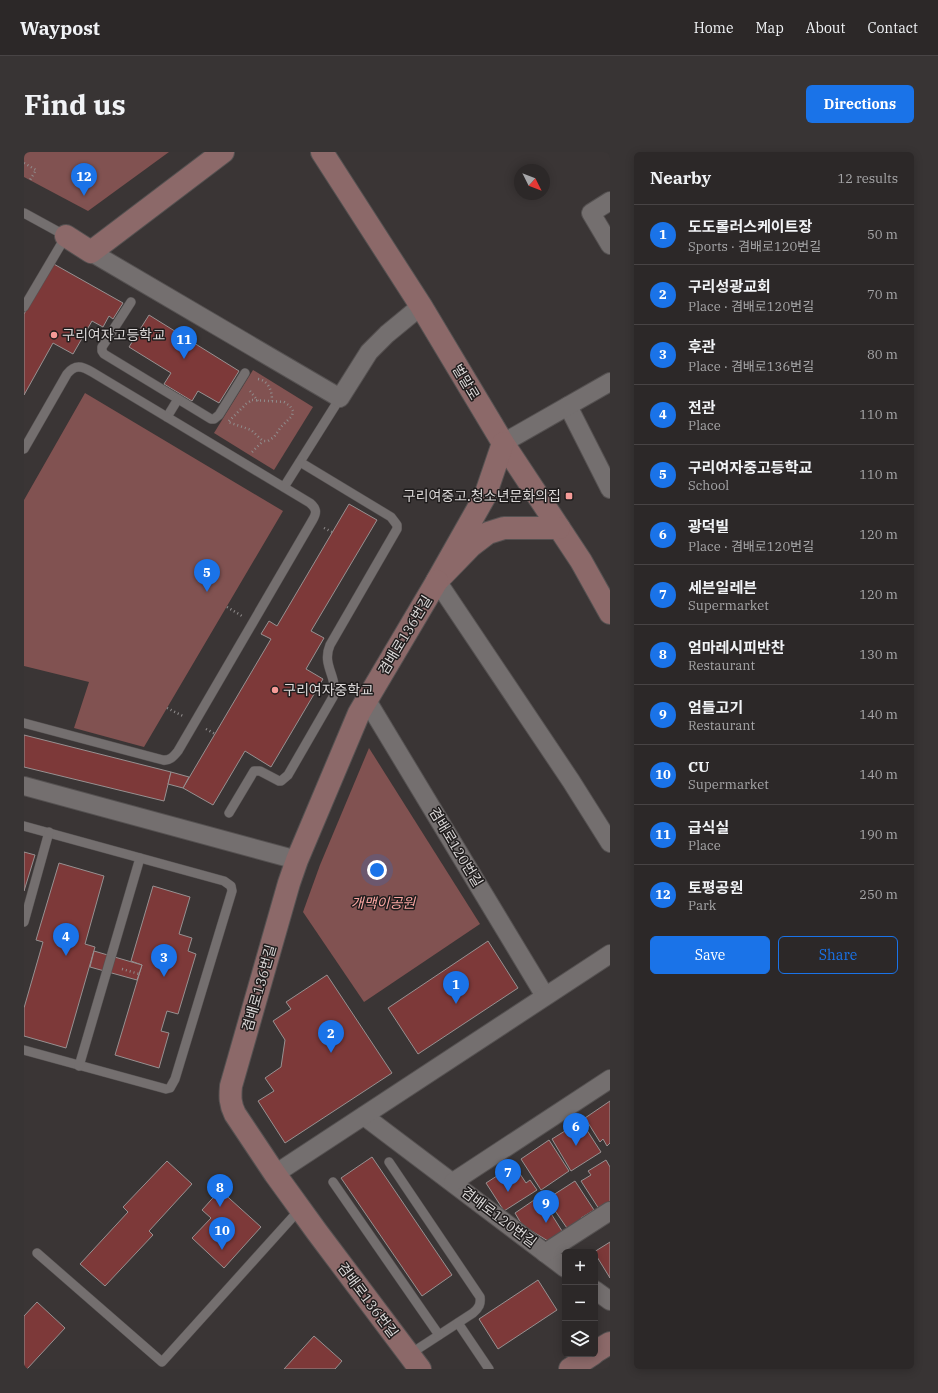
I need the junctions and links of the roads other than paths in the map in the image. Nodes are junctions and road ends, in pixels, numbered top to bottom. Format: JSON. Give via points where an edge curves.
{"nodes":[{"id":1,"x":224,"y":152,"type":"edge"},
{"id":2,"x":322,"y":152,"type":"edge"},
{"id":3,"x":610,"y":201,"type":"edge"},
{"id":4,"x":24,"y":213,"type":"edge"},
{"id":5,"x":66,"y":236,"type":"junction"},
{"id":6,"x":610,"y":245,"type":"edge"},
{"id":7,"x":91,"y":252,"type":"junction"},
{"id":8,"x":131,"y":302,"type":"dead end"},
{"id":9,"x":421,"y":306,"type":"junction"},
{"id":10,"x":24,"y":307,"type":"edge"},
{"id":11,"x":245,"y":373,"type":"dead end"},
{"id":12,"x":610,"y":382,"type":"edge"},
{"id":13,"x":340,"y":398,"type":"junction"},
{"id":14,"x":178,"y":399,"type":"junction"},
{"id":15,"x":568,"y":406,"type":"junction"},
{"id":16,"x":167,"y":417,"type":"junction"},
{"id":17,"x":503,"y":443,"type":"junction"},
{"id":18,"x":24,"y":449,"type":"edge"},
{"id":19,"x":300,"y":462,"type":"junction"},
{"id":20,"x":284,"y":487,"type":"junction"},
{"id":21,"x":610,"y":489,"type":"edge"},
{"id":22,"x":559,"y":528,"type":"junction"},
{"id":23,"x":437,"y":581,"type":"junction"},
{"id":24,"x":610,"y":613,"type":"edge"},
{"id":25,"x":366,"y":699,"type":"junction"},
{"id":26,"x":24,"y":723,"type":"edge"},
{"id":27,"x":24,"y":786,"type":"edge"},
{"id":28,"x":229,"y":813,"type":"dead end"},
{"id":29,"x":24,"y":826,"type":"edge"},
{"id":30,"x":49,"y":832,"type":"junction"},
{"id":31,"x":610,"y":843,"type":"edge"},
{"id":32,"x":140,"y":858,"type":"junction"},
{"id":33,"x":298,"y":860,"type":"junction"},
{"id":34,"x":24,"y":922,"type":"edge"},
{"id":35,"x":610,"y":954,"type":"edge"},
{"id":36,"x":545,"y":996,"type":"junction"},
{"id":37,"x":24,"y":1050,"type":"edge"},
{"id":38,"x":79,"y":1066,"type":"junction"},
{"id":39,"x":610,"y":1079,"type":"edge"},
{"id":40,"x":364,"y":1116,"type":"junction"},
{"id":41,"x":389,"y":1162,"type":"dead end"},
{"id":42,"x":275,"y":1174,"type":"junction"},
{"id":43,"x":333,"y":1182,"type":"dead end"},
{"id":44,"x":452,"y":1182,"type":"junction"},
{"id":45,"x":300,"y":1209,"type":"junction"},
{"id":46,"x":610,"y":1211,"type":"edge"},
{"id":47,"x":37,"y":1253,"type":"dead end"},
{"id":48,"x":545,"y":1253,"type":"junction"},
{"id":49,"x":562,"y":1266,"type":"edge"},
{"id":50,"x":598,"y":1292,"type":"edge"},
{"id":51,"x":610,"y":1301,"type":"edge"},
{"id":52,"x":458,"y":1323,"type":"junction"},
{"id":53,"x":439,"y":1335,"type":"junction"},
{"id":54,"x":610,"y":1343,"type":"edge"},
{"id":55,"x":598,"y":1350,"type":"edge"},
{"id":56,"x":588,"y":1357,"type":"edge"},
{"id":57,"x":415,"y":1362,"type":"edge"},
{"id":58,"x":489,"y":1369,"type":"edge"},
{"id":59,"x":570,"y":1369,"type":"edge"}],
"edges":[{"from":1,"to":7,"type":"street"},
{"from":2,"to":9,"type":"street","name":"벌말로"},
{"from":3,"to":6,"type":"street","via":[[591,213]]},
{"from":4,"to":5,"type":"lane"},
{"from":5,"to":7,"type":"street"},
{"from":5,"to":10,"type":"lane"},
{"from":7,"to":13,"type":"street"},
{"from":8,"to":14,"type":"lane","via":[[102,351]]},
{"from":9,"to":13,"type":"street","via":[[369,352]]},
{"from":9,"to":17,"type":"street","name":"벌말로"},
{"from":11,"to":14,"type":"lane","via":[[214,420]]},
{"from":12,"to":15,"type":"street"},
{"from":13,"to":19,"type":"lane"},
{"from":14,"to":16,"type":"lane"},
{"from":15,"to":17,"type":"street"},
{"from":15,"to":21,"type":"street"},
{"from":16,"to":18,"type":"lane","via":[[85,368],[75,367],[67,374]]},
{"from":16,"to":20,"type":"lane"},
{"from":17,"to":22,"type":"street","name":"벌말로"},
{"from":17,"to":23,"type":"street","via":[[485,496]]},
{"from":19,"to":20,"type":"lane"},
{"from":19,"to":28,"type":"lane","via":[[391,518],[397,529],[330,645],[327,660],[335,688],[333,697],[288,775],[279,781],[260,770],[254,771]]},
{"from":20,"to":26,"type":"lane","via":[[314,506],[314,518],[172,758],[163,760]]},
{"from":22,"to":23,"type":"street","via":[[504,528],[488,533]]},
{"from":22,"to":24,"type":"street","name":"벌말로"},
{"from":23,"to":25,"type":"street","name":"겸배로136번길"},
{"from":23,"to":31,"type":"street"},
{"from":25,"to":33,"type":"street","name":"겸배로136번길"},
{"from":25,"to":36,"type":"street","name":"겸배로120번길"},
{"from":27,"to":33,"type":"street"},
{"from":29,"to":30,"type":"lane"},
{"from":30,"to":32,"type":"lane"},
{"from":30,"to":34,"type":"lane"},
{"from":32,"to":38,"type":"lane"},
{"from":32,"to":38,"type":"lane","via":[[224,881],[231,886],[230,898],[172,1086],[166,1089]]},
{"from":33,"to":42,"type":"street","name":"겸배로136번길","via":[[231,1091],[231,1105],[235,1114]]},
{"from":35,"to":36,"type":"street"},
{"from":36,"to":40,"type":"street"},
{"from":37,"to":38,"type":"lane"},
{"from":39,"to":44,"type":"street","name":"겸배로120번길"},
{"from":40,"to":42,"type":"street"},
{"from":40,"to":44,"type":"street","name":"겸배로120번길"},
{"from":41,"to":52,"type":"lane","via":[[480,1297],[478,1310]]},
{"from":42,"to":45,"type":"street","name":"겸배로136번길"},
{"from":43,"to":53,"type":"lane"},
{"from":44,"to":48,"type":"street","name":"겸배로120번길"},
{"from":45,"to":47,"type":"lane","via":[[162,1362]]},
{"from":45,"to":57,"type":"street","name":"겸배로136번길"},
{"from":46,"to":48,"type":"street","name":"겸배로120번길"},
{"from":48,"to":49,"type":"street","name":"겸배로120번길"},
{"from":50,"to":51,"type":"street"},
{"from":52,"to":53,"type":"lane"},
{"from":52,"to":58,"type":"lane"},
{"from":53,"to":57,"type":"lane"},
{"from":54,"to":55,"type":"street"},
{"from":56,"to":59,"type":"street"}]}
